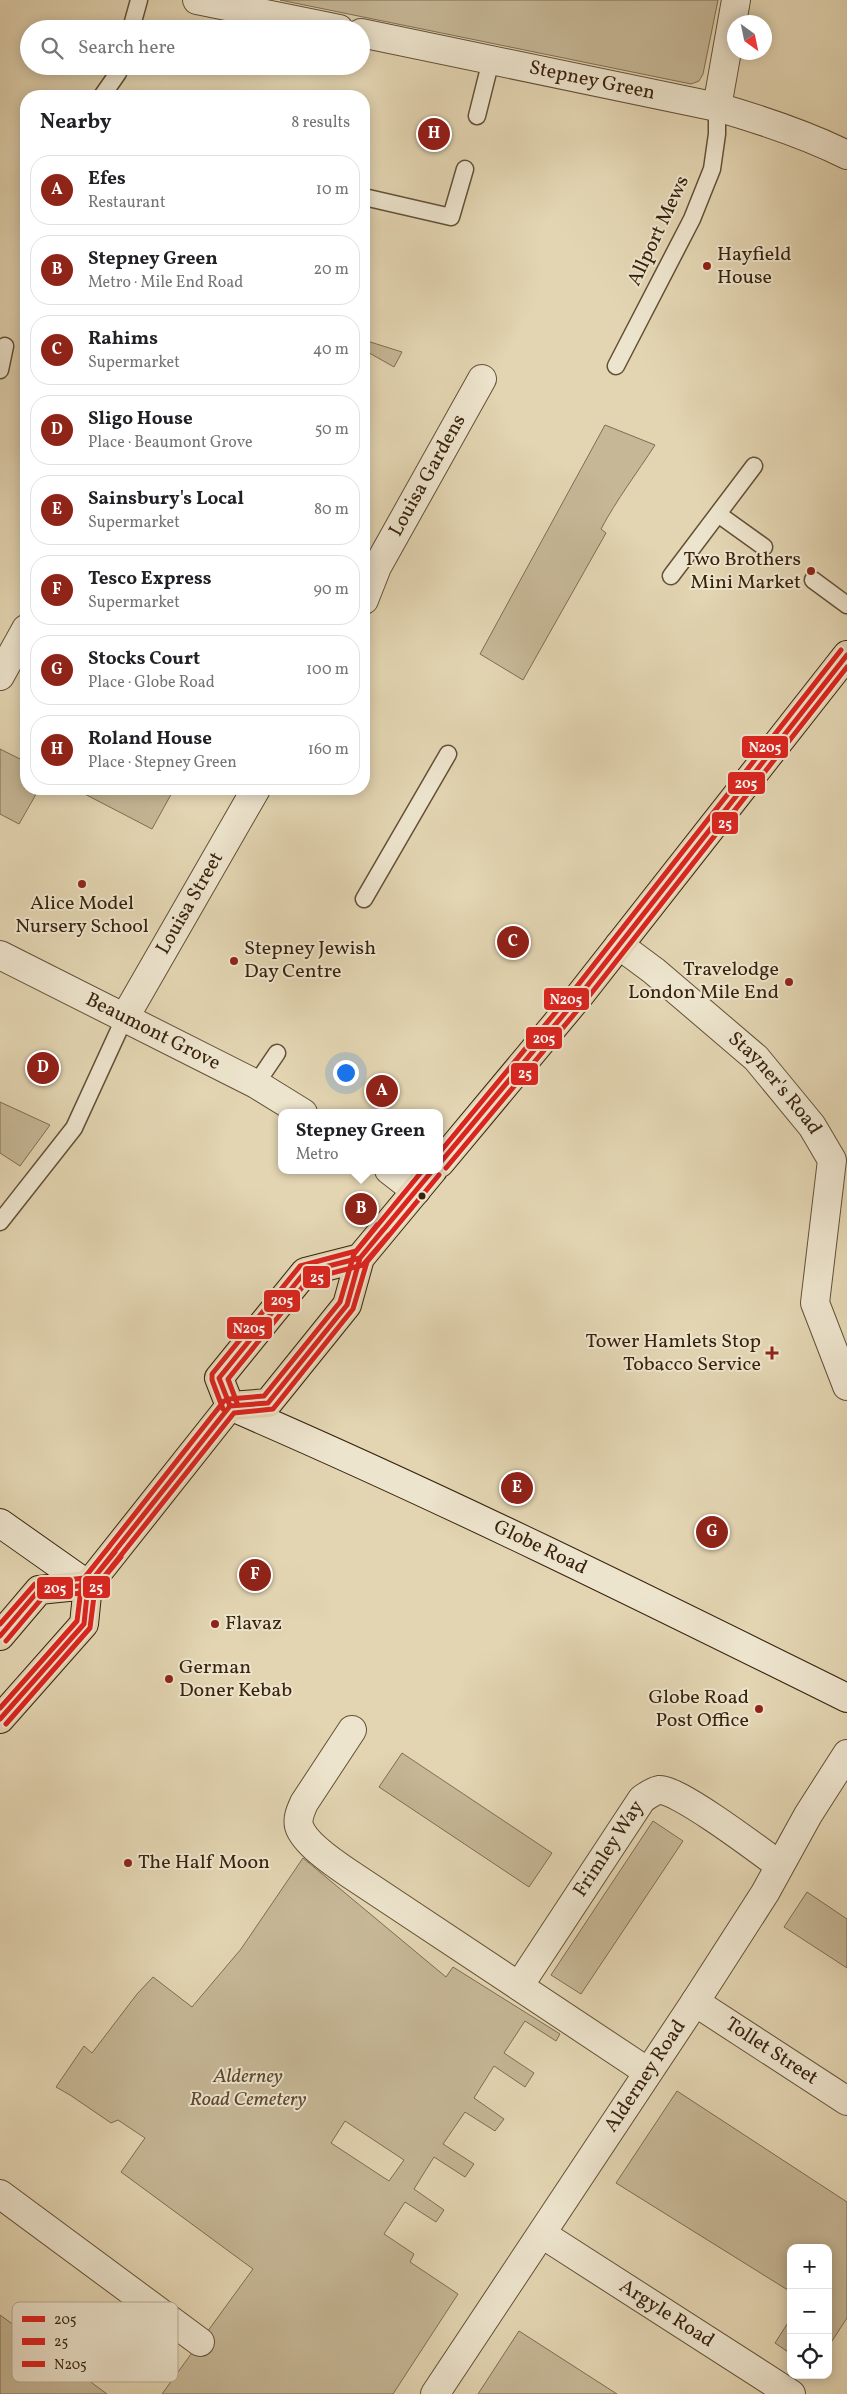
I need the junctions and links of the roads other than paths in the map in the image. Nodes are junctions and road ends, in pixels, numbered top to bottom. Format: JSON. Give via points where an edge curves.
{"nodes":[{"id":1,"x":139,"y":0,"type":"edge"},
{"id":2,"x":197,"y":0,"type":"edge"},
{"id":3,"x":736,"y":0,"type":"edge"},
{"id":4,"x":133,"y":20,"type":"edge"},
{"id":5,"x":295,"y":20,"type":"edge"},
{"id":6,"x":370,"y":35,"type":"edge"},
{"id":7,"x":491,"y":60,"type":"junction"},
{"id":8,"x":117,"y":75,"type":"edge"},
{"id":9,"x":106,"y":90,"type":"edge"},
{"id":10,"x":717,"y":107,"type":"junction"},
{"id":11,"x":477,"y":116,"type":"dead end"},
{"id":12,"x":847,"y":155,"type":"edge"},
{"id":13,"x":465,"y":169,"type":"dead end"},
{"id":14,"x":370,"y":198,"type":"edge"},
{"id":15,"x":5,"y":346,"type":"dead end"},
{"id":16,"x":616,"y":366,"type":"dead end"},
{"id":17,"x":0,"y":370,"type":"edge"},
{"id":18,"x":482,"y":379,"type":"dead end"},
{"id":19,"x":754,"y":466,"type":"dead end"},
{"id":20,"x":718,"y":514,"type":"junction"},
{"id":21,"x":764,"y":546,"type":"dead end"},
{"id":22,"x":671,"y":576,"type":"dead end"},
{"id":23,"x":813,"y":580,"type":"dead end"},
{"id":24,"x":370,"y":585,"type":"edge"},
{"id":25,"x":847,"y":605,"type":"edge"},
{"id":26,"x":20,"y":640,"type":"edge"},
{"id":27,"x":847,"y":655,"type":"edge"},
{"id":28,"x":0,"y":676,"type":"edge"},
{"id":29,"x":448,"y":754,"type":"dead end"},
{"id":30,"x":253,"y":795,"type":"edge"},
{"id":31,"x":364,"y":899,"type":"dead end"},
{"id":32,"x":619,"y":945,"type":"junction"},
{"id":33,"x":0,"y":955,"type":"edge"},
{"id":34,"x":125,"y":1017,"type":"junction"},
{"id":35,"x":277,"y":1053,"type":"dead end"},
{"id":36,"x":256,"y":1084,"type":"junction"},
{"id":37,"x":297,"y":1109,"type":"edge"},
{"id":38,"x":443,"y":1158,"type":"edge"},
{"id":39,"x":394,"y":1174,"type":"edge"},
{"id":40,"x":430,"y":1174,"type":"edge"},
{"id":41,"x":416,"y":1191,"type":"junction"},
{"id":42,"x":0,"y":1222,"type":"edge"},
{"id":43,"x":360,"y":1258,"type":"junction"},
{"id":44,"x":847,"y":1386,"type":"edge"},
{"id":45,"x":230,"y":1406,"type":"junction"},
{"id":46,"x":0,"y":1523,"type":"edge"},
{"id":47,"x":88,"y":1586,"type":"junction"},
{"id":48,"x":0,"y":1636,"type":"edge"},
{"id":49,"x":847,"y":1698,"type":"edge"},
{"id":50,"x":0,"y":1719,"type":"edge"},
{"id":51,"x":352,"y":1730,"type":"dead end"},
{"id":52,"x":847,"y":1754,"type":"edge"},
{"id":53,"x":780,"y":1865,"type":"junction"},
{"id":54,"x":520,"y":1986,"type":"junction"},
{"id":55,"x":694,"y":2002,"type":"junction"},
{"id":56,"x":648,"y":2072,"type":"junction"},
{"id":57,"x":847,"y":2101,"type":"edge"},
{"id":58,"x":0,"y":2194,"type":"edge"},
{"id":59,"x":542,"y":2234,"type":"junction"},
{"id":60,"x":146,"y":2302,"type":"edge"},
{"id":61,"x":178,"y":2326,"type":"edge"},
{"id":62,"x":200,"y":2342,"type":"dead end"},
{"id":63,"x":435,"y":2394,"type":"edge"},
{"id":64,"x":791,"y":2394,"type":"edge"}],
"edges":[{"from":1,"to":4,"type":"lane"},
{"from":2,"to":5,"type":"street"},
{"from":3,"to":10,"type":"street"},
{"from":6,"to":7,"type":"street","name":"Stepney Green"},
{"from":7,"to":10,"type":"street","name":"Stepney Green"},
{"from":7,"to":11,"type":"lane"},
{"from":8,"to":9,"type":"lane"},
{"from":10,"to":12,"type":"street","name":"Stepney Green","via":[[767,121]]},
{"from":10,"to":16,"type":"lane","name":"Allport Mews","via":[[712,168],[696,210]]},
{"from":13,"to":14,"type":"lane","via":[[451,217]]},
{"from":15,"to":17,"type":"lane"},
{"from":18,"to":24,"type":"street","name":"Louisa Gardens"},
{"from":19,"to":20,"type":"lane"},
{"from":20,"to":21,"type":"lane"},
{"from":20,"to":22,"type":"lane"},
{"from":23,"to":25,"type":"lane"},
{"from":26,"to":28,"type":"street"},
{"from":27,"to":32,"type":"highway"},
{"from":29,"to":31,"type":"lane"},
{"from":30,"to":34,"type":"street","name":"Louisa Street"},
{"from":32,"to":38,"type":"highway"},
{"from":32,"to":44,"type":"street","name":"Stayner's Road","via":[[756,1058],[812,1126],[832,1160],[815,1303]]},
{"from":33,"to":34,"type":"street","name":"Beaumont Grove"},
{"from":34,"to":36,"type":"street","name":"Beaumont Grove"},
{"from":34,"to":42,"type":"lane","via":[[74,1128]]},
{"from":35,"to":36,"type":"lane"},
{"from":36,"to":37,"type":"street","name":"Beaumont Grove"},
{"from":39,"to":41,"type":"street"},
{"from":40,"to":41,"type":"highway"},
{"from":41,"to":43,"type":"highway"},
{"from":43,"to":45,"type":"highway","via":[[347,1305],[268,1403]]},
{"from":43,"to":45,"type":"highway","via":[[305,1272],[219,1378]]},
{"from":45,"to":47,"type":"highway"},
{"from":45,"to":49,"type":"street","name":"Globe Road","via":[[505,1530]]},
{"from":46,"to":47,"type":"street"},
{"from":47,"to":48,"type":"highway","via":[[39,1590]]},
{"from":47,"to":50,"type":"highway","via":[[84,1624]]},
{"from":51,"to":54,"type":"street","via":[[298,1816],[305,1836],[344,1870]]},
{"from":52,"to":53,"type":"street","name":"Alderney Road"},
{"from":53,"to":54,"type":"street","name":"Frimley Way","via":[[680,1796],[659,1790],[651,1793],[642,1799]]},
{"from":53,"to":55,"type":"street","name":"Alderney Road"},
{"from":54,"to":56,"type":"street"},
{"from":55,"to":56,"type":"street","name":"Alderney Road"},
{"from":55,"to":57,"type":"street","name":"Tollet Street"},
{"from":56,"to":59,"type":"street","name":"Alderney Road"},
{"from":58,"to":60,"type":"street"},
{"from":59,"to":63,"type":"street","name":"Alderney Road"},
{"from":59,"to":64,"type":"street","name":"Argyle Road"},
{"from":61,"to":62,"type":"street"}]}
